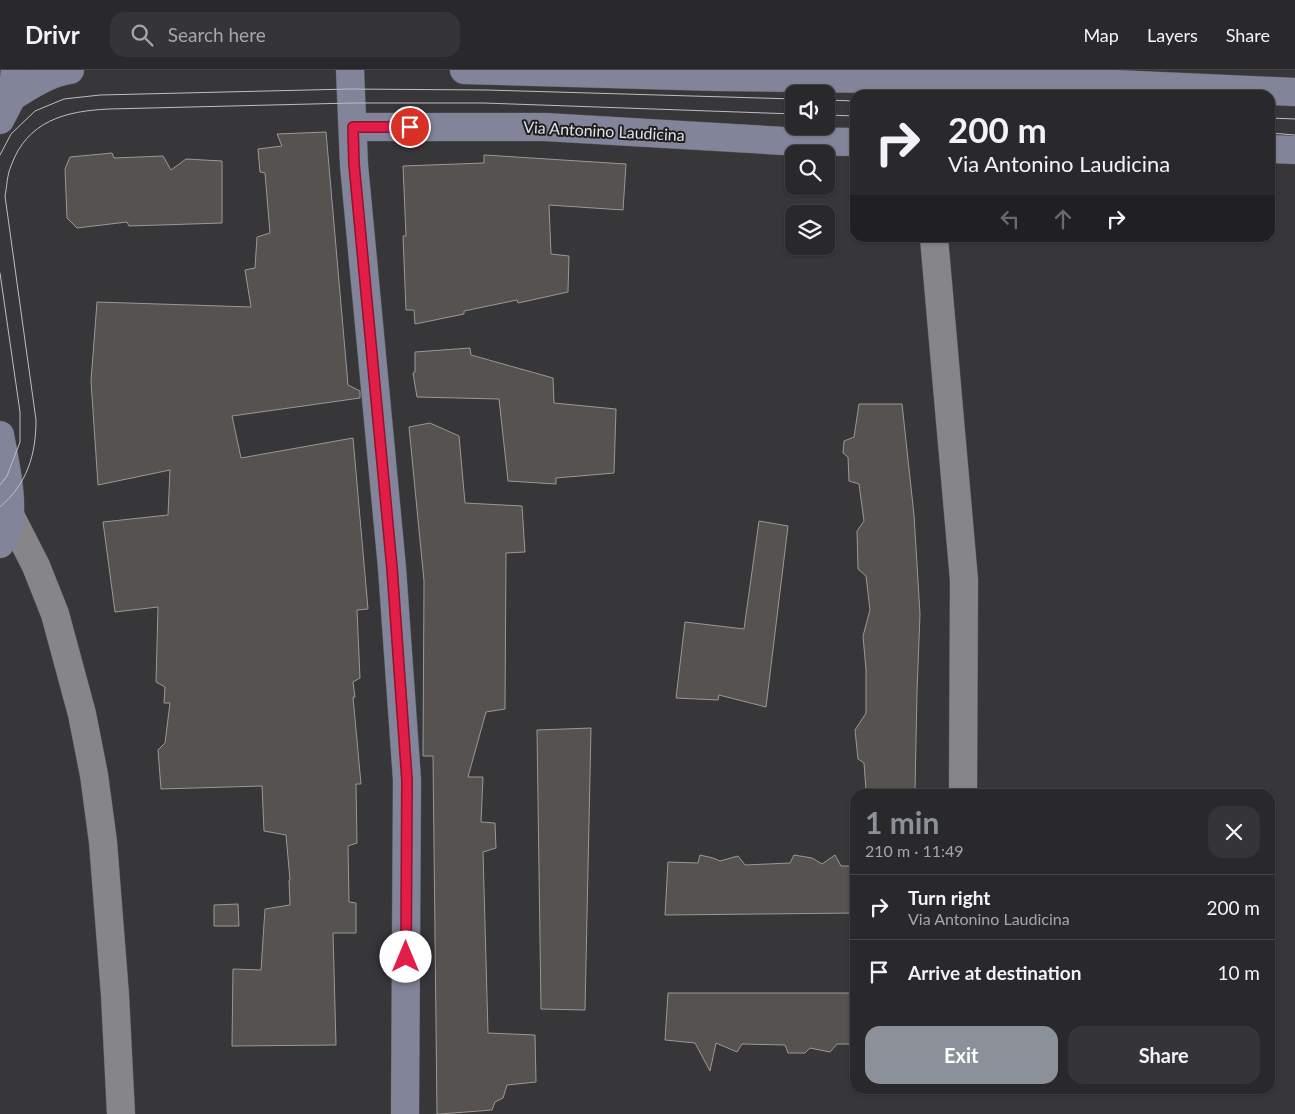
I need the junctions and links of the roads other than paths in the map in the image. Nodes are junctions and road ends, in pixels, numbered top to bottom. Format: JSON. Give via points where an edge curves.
{"nodes":[{"id":1,"x":15,"y":70,"type":"edge"},
{"id":2,"x":70,"y":70,"type":"edge"},
{"id":3,"x":350,"y":70,"type":"edge"},
{"id":4,"x":464,"y":70,"type":"edge"},
{"id":5,"x":1250,"y":90,"type":"edge"},
{"id":6,"x":1275,"y":91,"type":"edge"},
{"id":7,"x":1295,"y":92,"type":"edge"},
{"id":8,"x":6,"y":108,"type":"edge"},
{"id":9,"x":353,"y":127,"type":"junction"},
{"id":10,"x":850,"y":142,"type":"edge"},
{"id":11,"x":1275,"y":149,"type":"edge"},
{"id":12,"x":1295,"y":150,"type":"edge"},
{"id":13,"x":934,"y":242,"type":"edge"},
{"id":14,"x":0,"y":436,"type":"edge"},
{"id":15,"x":11,"y":517,"type":"junction"},
{"id":16,"x":0,"y":544,"type":"edge"},
{"id":17,"x":963,"y":789,"type":"edge"},
{"id":18,"x":121,"y":1114,"type":"edge"},
{"id":19,"x":405,"y":1114,"type":"edge"}],
"edges":[{"from":1,"to":8,"type":"street"},
{"from":2,"to":8,"type":"street","via":[[35,83]]},
{"from":3,"to":9,"type":"street"},
{"from":4,"to":5,"type":"street","via":[[1048,81]]},
{"from":6,"to":7,"type":"street"},
{"from":9,"to":10,"type":"street","name":"Via Antonino Laudicina","via":[[545,127]]},
{"from":9,"to":19,"type":"street","via":[[392,568],[407,780]]},
{"from":11,"to":12,"type":"street"},
{"from":13,"to":17,"type":"street","via":[[964,580]]},
{"from":14,"to":15,"type":"street"},
{"from":15,"to":16,"type":"street"},
{"from":15,"to":18,"type":"street","via":[[36,566],[55,614],[82,714],[94,775],[111,938]]}]}
